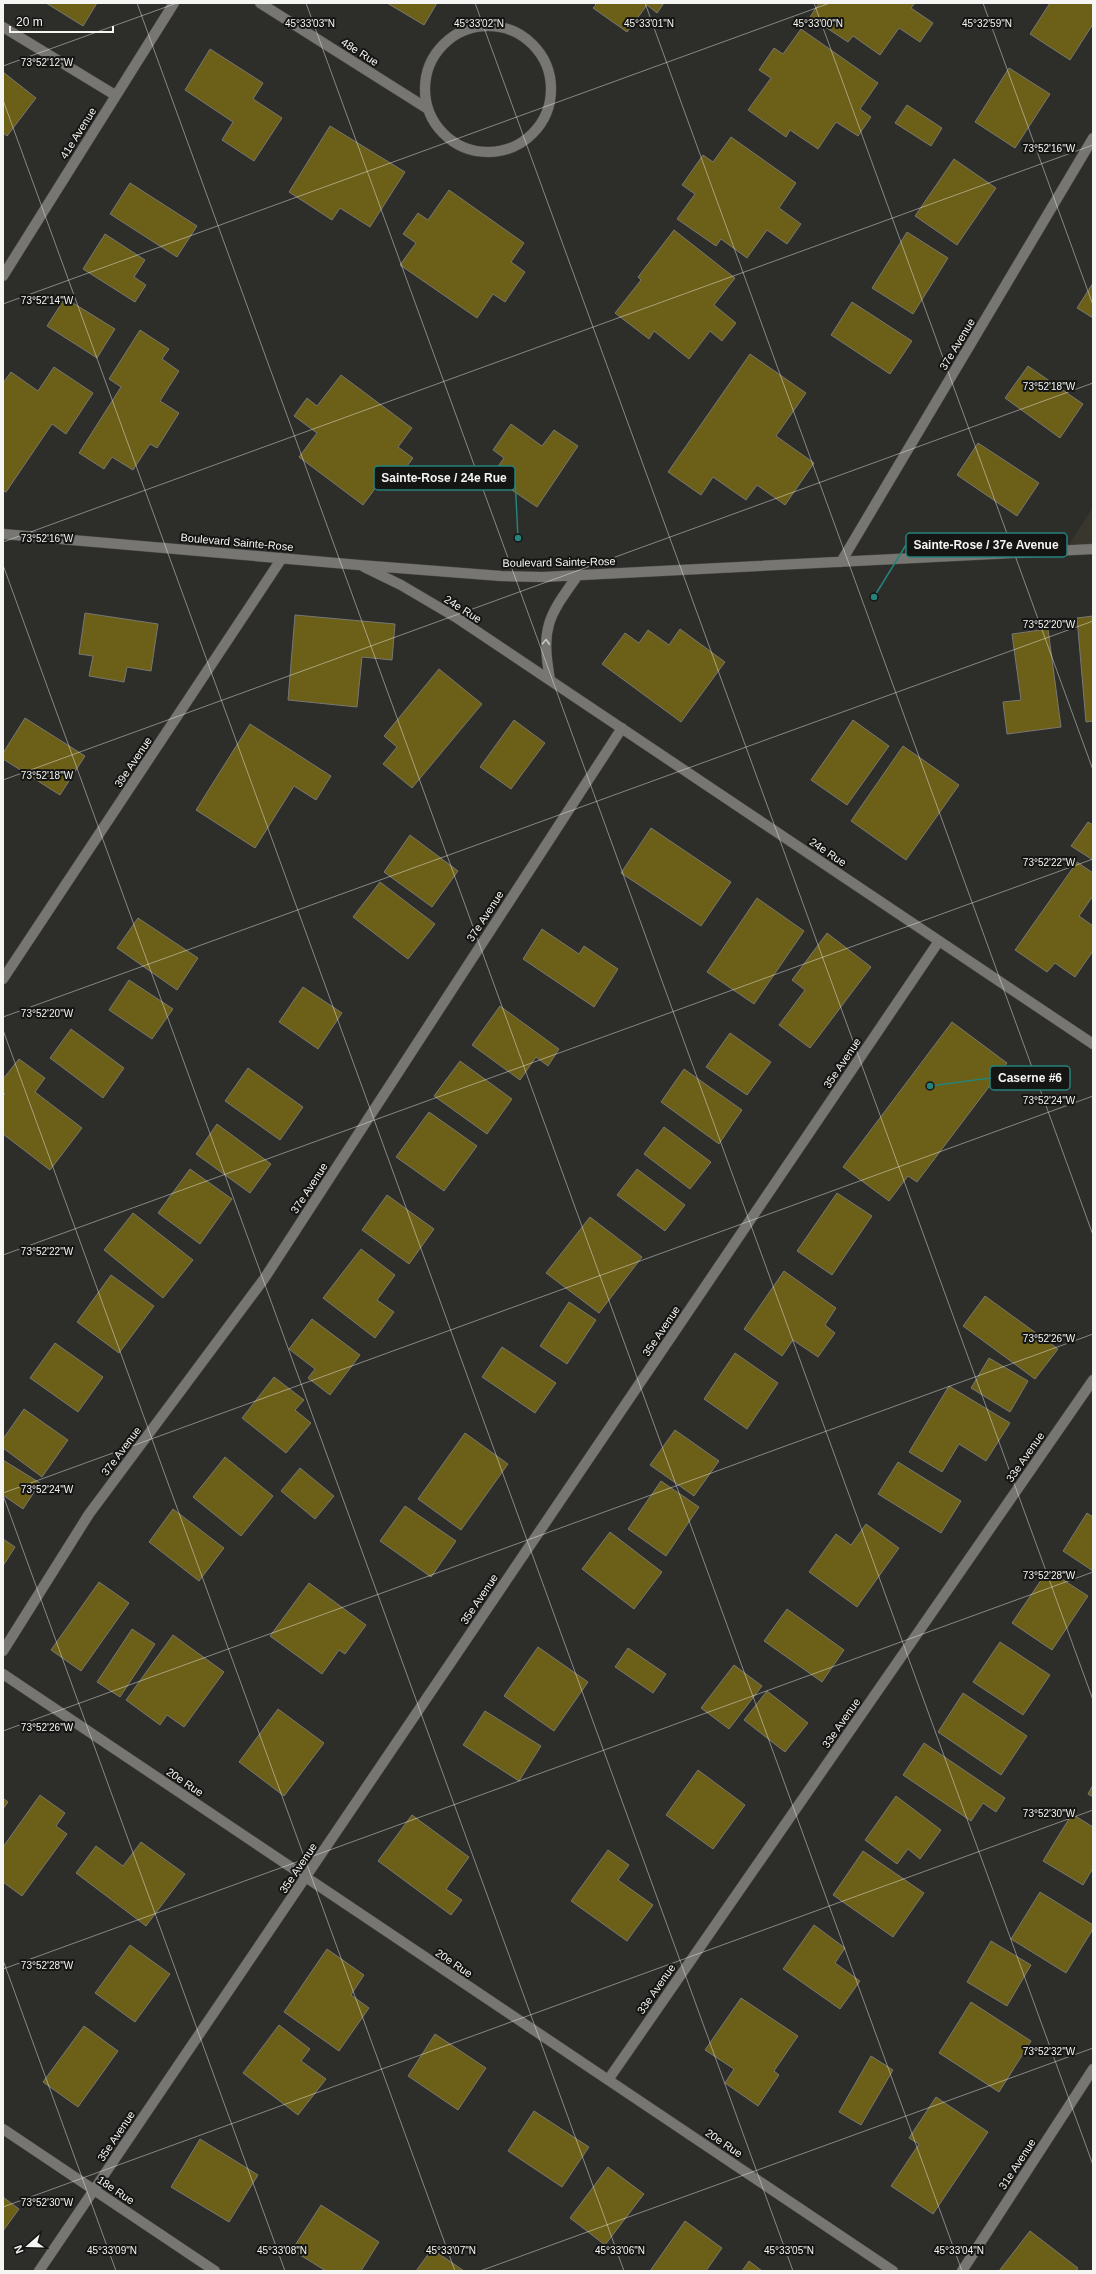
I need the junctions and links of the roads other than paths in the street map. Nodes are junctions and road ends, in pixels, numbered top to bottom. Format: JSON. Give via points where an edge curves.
{"nodes":[{"id":1,"x":174,"y":3,"type":"edge"},
{"id":2,"x":260,"y":3,"type":"edge"},
{"id":3,"x":3,"y":27,"type":"edge"},
{"id":4,"x":115,"y":95,"type":"junction"},
{"id":5,"x":428,"y":108,"type":"junction"},
{"id":6,"x":1093,"y":138,"type":"edge"},
{"id":7,"x":3,"y":276,"type":"edge"},
{"id":8,"x":3,"y":534,"type":"edge"},
{"id":9,"x":1093,"y":549,"type":"edge"},
{"id":10,"x":282,"y":558,"type":"junction"},
{"id":11,"x":841,"y":562,"type":"junction"},
{"id":12,"x":359,"y":565,"type":"junction"},
{"id":13,"x":578,"y":575,"type":"junction"},
{"id":14,"x":550,"y":680,"type":"junction"},
{"id":15,"x":622,"y":728,"type":"junction"},
{"id":16,"x":939,"y":941,"type":"junction"},
{"id":17,"x":3,"y":979,"type":"edge"},
{"id":18,"x":1093,"y":1044,"type":"edge"},
{"id":19,"x":1093,"y":1380,"type":"edge"},
{"id":20,"x":3,"y":1651,"type":"edge"},
{"id":21,"x":3,"y":1674,"type":"edge"},
{"id":22,"x":306,"y":1877,"type":"junction"},
{"id":23,"x":1093,"y":2069,"type":"edge"},
{"id":24,"x":608,"y":2080,"type":"junction"},
{"id":25,"x":3,"y":2128,"type":"edge"},
{"id":26,"x":94,"y":2190,"type":"junction"},
{"id":27,"x":39,"y":2271,"type":"edge"},
{"id":28,"x":215,"y":2271,"type":"edge"},
{"id":29,"x":893,"y":2271,"type":"edge"},
{"id":30,"x":962,"y":2271,"type":"edge"}],
"edges":[{"from":1,"to":4,"type":"street","name":"41e Avenue"},
{"from":2,"to":5,"type":"street","name":"48e Rue"},
{"from":3,"to":4,"type":"street"},
{"from":4,"to":7,"type":"street","name":"41e Avenue"},
{"from":5,"to":5,"type":"street","via":[[438,128],[454,143],[474,151],[495,152],[516,146],[534,133],[546,116],[552,96],[550,75],[543,56],[529,41],[512,30],[492,25],[471,28],[453,36],[438,50],[428,68],[425,88]]},
{"from":6,"to":11,"type":"street","name":"37e Avenue"},
{"from":8,"to":10,"type":"street","name":"Boulevard Sainte-Rose"},
{"from":9,"to":11,"type":"street","name":"Boulevard Sainte-Rose"},
{"from":10,"to":12,"type":"street","name":"Boulevard Sainte-Rose"},
{"from":10,"to":17,"type":"street","name":"39e Avenue"},
{"from":11,"to":13,"type":"street","name":"Boulevard Sainte-Rose"},
{"from":12,"to":13,"type":"street","name":"Boulevard Sainte-Rose","via":[[501,576]]},
{"from":12,"to":14,"type":"street","name":"24e Rue","via":[[401,585],[457,618]]},
{"from":14,"to":13,"type":"street","one_way":true,"via":[[545,651],[546,630],[557,603]]},
{"from":14,"to":15,"type":"street","name":"24e Rue"},
{"from":15,"to":16,"type":"street","name":"24e Rue"},
{"from":15,"to":20,"type":"street","name":"37e Avenue","via":[[264,1279],[89,1514]]},
{"from":16,"to":18,"type":"street","name":"24e Rue"},
{"from":16,"to":22,"type":"street","name":"35e Avenue"},
{"from":19,"to":24,"type":"street","name":"33e Avenue"},
{"from":21,"to":22,"type":"street","name":"20e Rue"},
{"from":22,"to":24,"type":"street","name":"20e Rue"},
{"from":22,"to":26,"type":"street","name":"35e Avenue"},
{"from":23,"to":30,"type":"street","name":"31e Avenue"},
{"from":24,"to":29,"type":"street","name":"20e Rue"},
{"from":25,"to":26,"type":"street","name":"18e Rue"},
{"from":26,"to":27,"type":"street","name":"35e Avenue"},
{"from":26,"to":28,"type":"street","name":"18e Rue"}]}
